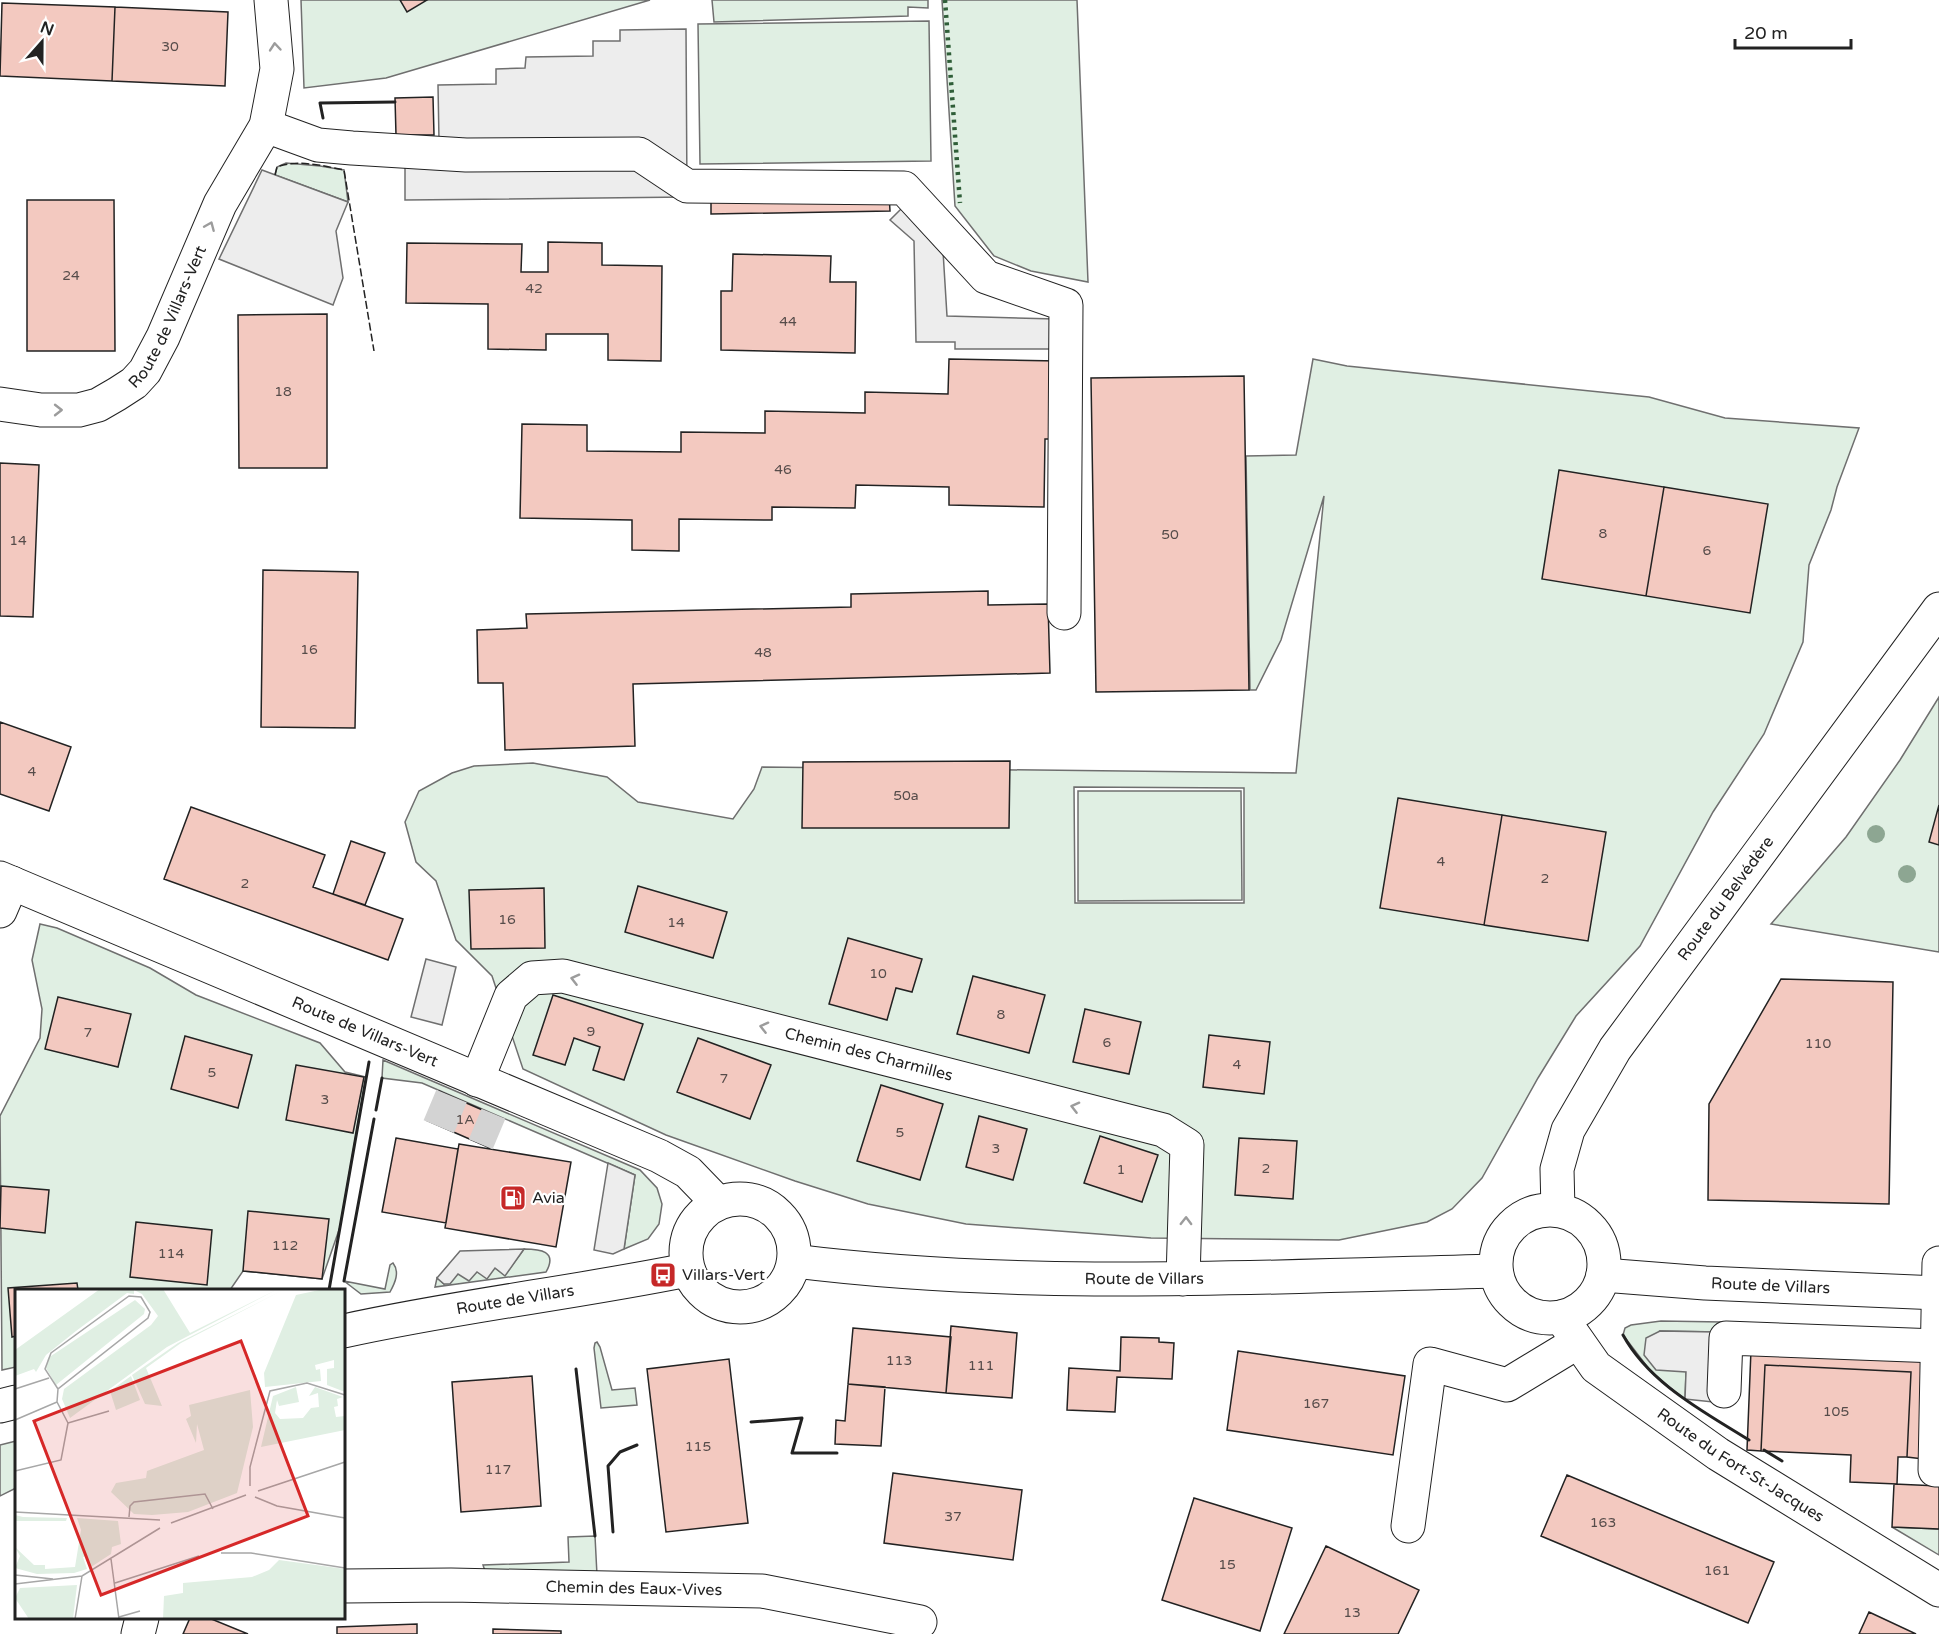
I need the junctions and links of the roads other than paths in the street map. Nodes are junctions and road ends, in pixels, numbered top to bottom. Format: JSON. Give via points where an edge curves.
{"nodes":[{"id":1,"x":271,"y":0,"type":"edge"},
{"id":2,"x":266,"y":126,"type":"junction"},
{"id":3,"x":0,"y":404,"type":"edge"},
{"id":4,"x":1939,"y":609,"type":"edge"},
{"id":5,"x":1064,"y":613,"type":"dead end"},
{"id":6,"x":4,"y":891,"type":"edge"},
{"id":7,"x":477,"y":1080,"type":"junction"},
{"id":8,"x":718,"y":1203,"type":"junction"},
{"id":9,"x":1558,"y":1210,"type":"junction"},
{"id":10,"x":794,"y":1261,"type":"junction"},
{"id":11,"x":687,"y":1270,"type":"junction"},
{"id":12,"x":1496,"y":1271,"type":"junction"},
{"id":13,"x":1603,"y":1275,"type":"junction"},
{"id":14,"x":1183,"y":1279,"type":"junction"},
{"id":15,"x":1939,"y":1283,"type":"edge"},
{"id":16,"x":1569,"y":1330,"type":"junction"},
{"id":17,"x":345,"y":1331,"type":"edge"},
{"id":18,"x":1937,"y":1346,"type":"junction"},
{"id":19,"x":1724,"y":1391,"type":"dead end"},
{"id":20,"x":15,"y":1402,"type":"edge"},
{"id":21,"x":0,"y":1406,"type":"edge"},
{"id":22,"x":1930,"y":1470,"type":"edge"},
{"id":23,"x":1408,"y":1526,"type":"dead end"},
{"id":24,"x":345,"y":1586,"type":"edge"},
{"id":25,"x":1939,"y":1590,"type":"edge"},
{"id":26,"x":142,"y":1619,"type":"edge"},
{"id":27,"x":920,"y":1622,"type":"dead end"},
{"id":28,"x":138,"y":1634,"type":"edge"}],
"edges":[{"from":2,"to":1,"type":"street","name":"Route de Villars-Vert","one_way":true,"via":[[277,69]]},
{"from":3,"to":2,"type":"street","name":"Route de Villars-Vert","one_way":true,"via":[[79,410],[98,405],[134,383],[163,337],[220,204]]},
{"from":2,"to":5,"type":"street","via":[[318,145],[466,155],[639,154],[687,186],[904,188],[986,277],[1066,304]]},
{"from":4,"to":9,"type":"street","name":"Route du Belvédère","via":[[1615,1049],[1568,1130],[1557,1169]]},
{"from":6,"to":7,"type":"street","name":"Route de Villars-Vert"},
{"from":7,"to":8,"type":"street","name":"Route de Villars-Vert","via":[[658,1156],[688,1172]]},
{"from":14,"to":7,"type":"street","name":"Chemin des Charmilles","one_way":true,"via":[[1188,1145],[1163,1130],[563,976],[532,978],[511,996]]},
{"from":8,"to":10,"type":"street","via":[[756,1201],[773,1210],[786,1224],[793,1242]]},
{"from":8,"to":11,"type":"street","via":[[699,1218],[687,1238]]},
{"from":9,"to":12,"type":"street","via":[[1533,1212],[1512,1225],[1498,1247]]},
{"from":9,"to":13,"type":"street","via":[[1590,1226],[1604,1258]]},
{"from":10,"to":11,"type":"street","via":[[777,1293],[744,1308],[726,1307],[709,1299]]},
{"from":10,"to":14,"type":"street","name":"Route de Villars","via":[[953,1276]]},
{"from":11,"to":17,"type":"street","name":"Route de Villars"},
{"from":12,"to":14,"type":"street","name":"Route de Villars"},
{"from":12,"to":16,"type":"street","via":[[1504,1292],[1518,1308]]},
{"from":13,"to":15,"type":"street","name":"Route de Villars","via":[[1705,1283]]},
{"from":13,"to":16,"type":"street","via":[[1588,1303],[1576,1312]]},
{"from":15,"to":18,"type":"street"},
{"from":16,"to":23,"type":"street","via":[[1507,1385],[1430,1364]]},
{"from":16,"to":25,"type":"street","name":"Route du Fort-St-Jacques","via":[[1596,1367],[1718,1454]]},
{"from":18,"to":19,"type":"street","via":[[1726,1338]]},
{"from":18,"to":22,"type":"street"},
{"from":20,"to":21,"type":"street"},
{"from":24,"to":27,"type":"street","name":"Chemin des Eaux-Vives","via":[[762,1590]]},
{"from":26,"to":28,"type":"street"}]}
